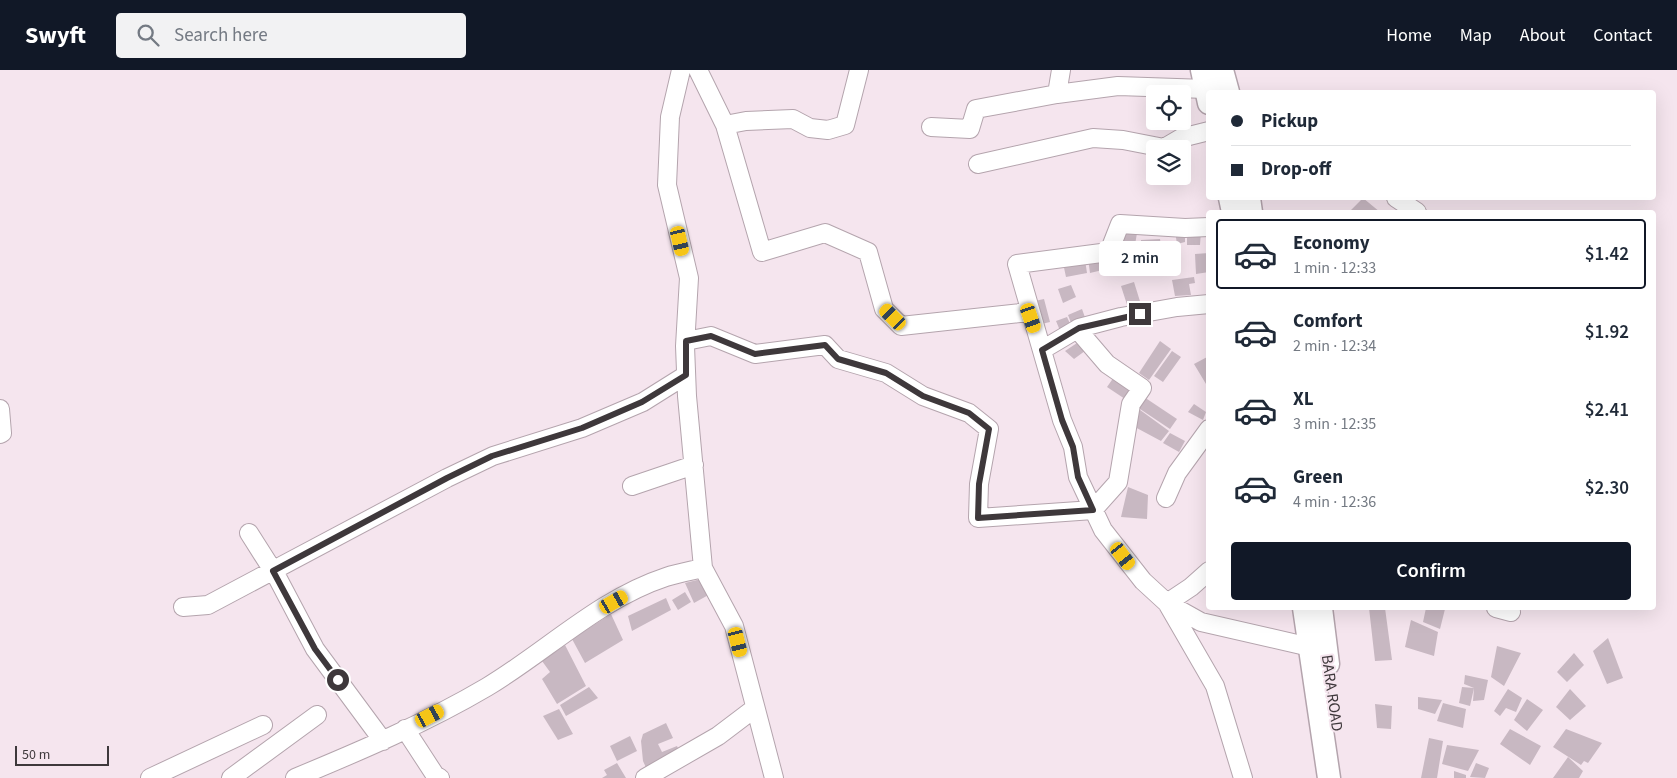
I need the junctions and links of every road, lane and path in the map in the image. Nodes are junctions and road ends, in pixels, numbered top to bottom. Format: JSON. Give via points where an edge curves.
{"nodes":[{"id":1,"x":681,"y":70,"type":"edge"},
{"id":2,"x":698,"y":70,"type":"edge"},
{"id":3,"x":859,"y":70,"type":"edge"},
{"id":4,"x":1060,"y":70,"type":"edge"},
{"id":5,"x":1222,"y":70,"type":"edge"},
{"id":6,"x":1211,"y":89,"type":"edge"},
{"id":7,"x":1057,"y":94,"type":"junction"},
{"id":8,"x":725,"y":125,"type":"junction"},
{"id":9,"x":931,"y":127,"type":"dead end"},
{"id":10,"x":1206,"y":132,"type":"edge"},
{"id":11,"x":978,"y":164,"type":"dead end"},
{"id":12,"x":1399,"y":200,"type":"edge"},
{"id":13,"x":1414,"y":210,"type":"edge"},
{"id":14,"x":1206,"y":227,"type":"edge"},
{"id":15,"x":1206,"y":304,"type":"edge"},
{"id":16,"x":1029,"y":312,"type":"junction"},
{"id":17,"x":1077,"y":329,"type":"junction"},
{"id":18,"x":686,"y":341,"type":"junction"},
{"id":19,"x":1042,"y":350,"type":"junction"},
{"id":20,"x":686,"y":375,"type":"junction"},
{"id":21,"x":0,"y":409,"type":"edge"},
{"id":22,"x":1206,"y":433,"type":"edge"},
{"id":23,"x":0,"y":434,"type":"edge"},
{"id":24,"x":694,"y":465,"type":"junction"},
{"id":25,"x":632,"y":486,"type":"dead end"},
{"id":26,"x":1166,"y":498,"type":"dead end"},
{"id":27,"x":1093,"y":510,"type":"junction"},
{"id":28,"x":249,"y":533,"type":"dead end"},
{"id":29,"x":703,"y":568,"type":"junction"},
{"id":30,"x":273,"y":571,"type":"junction"},
{"id":31,"x":1206,"y":574,"type":"edge"},
{"id":32,"x":1167,"y":603,"type":"junction"},
{"id":33,"x":183,"y":607,"type":"dead end"},
{"id":34,"x":1304,"y":610,"type":"edge"},
{"id":35,"x":1321,"y":610,"type":"edge"},
{"id":36,"x":1310,"y":647,"type":"junction"},
{"id":37,"x":755,"y":708,"type":"junction"},
{"id":38,"x":317,"y":715,"type":"dead end"},
{"id":39,"x":263,"y":725,"type":"dead end"},
{"id":40,"x":405,"y":729,"type":"junction"},
{"id":41,"x":383,"y":741,"type":"junction"},
{"id":42,"x":150,"y":778,"type":"edge"},
{"id":43,"x":231,"y":778,"type":"edge"},
{"id":44,"x":295,"y":778,"type":"edge"},
{"id":45,"x":440,"y":778,"type":"edge"},
{"id":46,"x":645,"y":778,"type":"edge"},
{"id":47,"x":774,"y":778,"type":"edge"},
{"id":48,"x":1243,"y":778,"type":"edge"},
{"id":49,"x":1329,"y":778,"type":"edge"},
{"id":50,"x":1343,"y":778,"type":"edge"}],
"edges":[{"from":1,"to":18,"type":"street","via":[[670,117],[667,185],[689,278]]},
{"from":2,"to":8,"type":"street"},
{"from":3,"to":8,"type":"street","via":[[845,125],[828,130],[810,128],[793,119]]},
{"from":4,"to":7,"type":"street"},
{"from":5,"to":6,"type":"main road"},
{"from":6,"to":7,"type":"street","via":[[1118,86]]},
{"from":7,"to":9,"type":"street","via":[[976,109],[970,129]]},
{"from":8,"to":16,"type":"street","via":[[762,252],[825,233],[868,252],[884,309],[902,326]]},
{"from":10,"to":11,"type":"street","via":[[1181,138],[1164,148],[1093,138]]},
{"from":12,"to":13,"type":"street"},
{"from":14,"to":16,"type":"street","via":[[1120,224],[1109,252],[1017,264]]},
{"from":15,"to":17,"type":"street","via":[[1121,317]]},
{"from":16,"to":19,"type":"street"},
{"from":17,"to":19,"type":"street"},
{"from":17,"to":27,"type":"street","via":[[1106,364],[1142,388],[1131,404],[1118,482]]},
{"from":18,"to":20,"type":"street"},
{"from":18,"to":27,"type":"street","via":[[711,336],[755,354],[825,345],[838,359],[886,373],[923,396],[969,413],[989,429],[979,484],[978,518]]},
{"from":19,"to":27,"type":"street","via":[[1073,447],[1078,477]]},
{"from":20,"to":24,"type":"street"},
{"from":20,"to":30,"type":"street","via":[[642,402],[582,428],[492,456]]},
{"from":21,"to":23,"type":"street"},
{"from":22,"to":26,"type":"street","via":[[1177,473]]},
{"from":24,"to":25,"type":"street"},
{"from":24,"to":29,"type":"street"},
{"from":27,"to":32,"type":"street","via":[[1103,530],[1143,581]]},
{"from":28,"to":30,"type":"street"},
{"from":29,"to":37,"type":"street","via":[[734,626]]},
{"from":29,"to":40,"type":"street","via":[[665,577],[627,594],[488,686]]},
{"from":30,"to":33,"type":"street","via":[[208,605]]},
{"from":30,"to":41,"type":"street","via":[[315,649]]},
{"from":31,"to":32,"type":"street"},
{"from":32,"to":36,"type":"street","via":[[1201,622]]},
{"from":32,"to":48,"type":"street","via":[[1215,686]]},
{"from":34,"to":36,"type":"main road"},
{"from":35,"to":50,"type":"main road","name":"BARA ROAD"},
{"from":36,"to":49,"type":"main road"},
{"from":37,"to":46,"type":"street","via":[[718,736]]},
{"from":37,"to":47,"type":"street"},
{"from":38,"to":43,"type":"street"},
{"from":39,"to":42,"type":"street"},
{"from":40,"to":41,"type":"street"},
{"from":40,"to":45,"type":"street"},
{"from":41,"to":44,"type":"street"}]}
